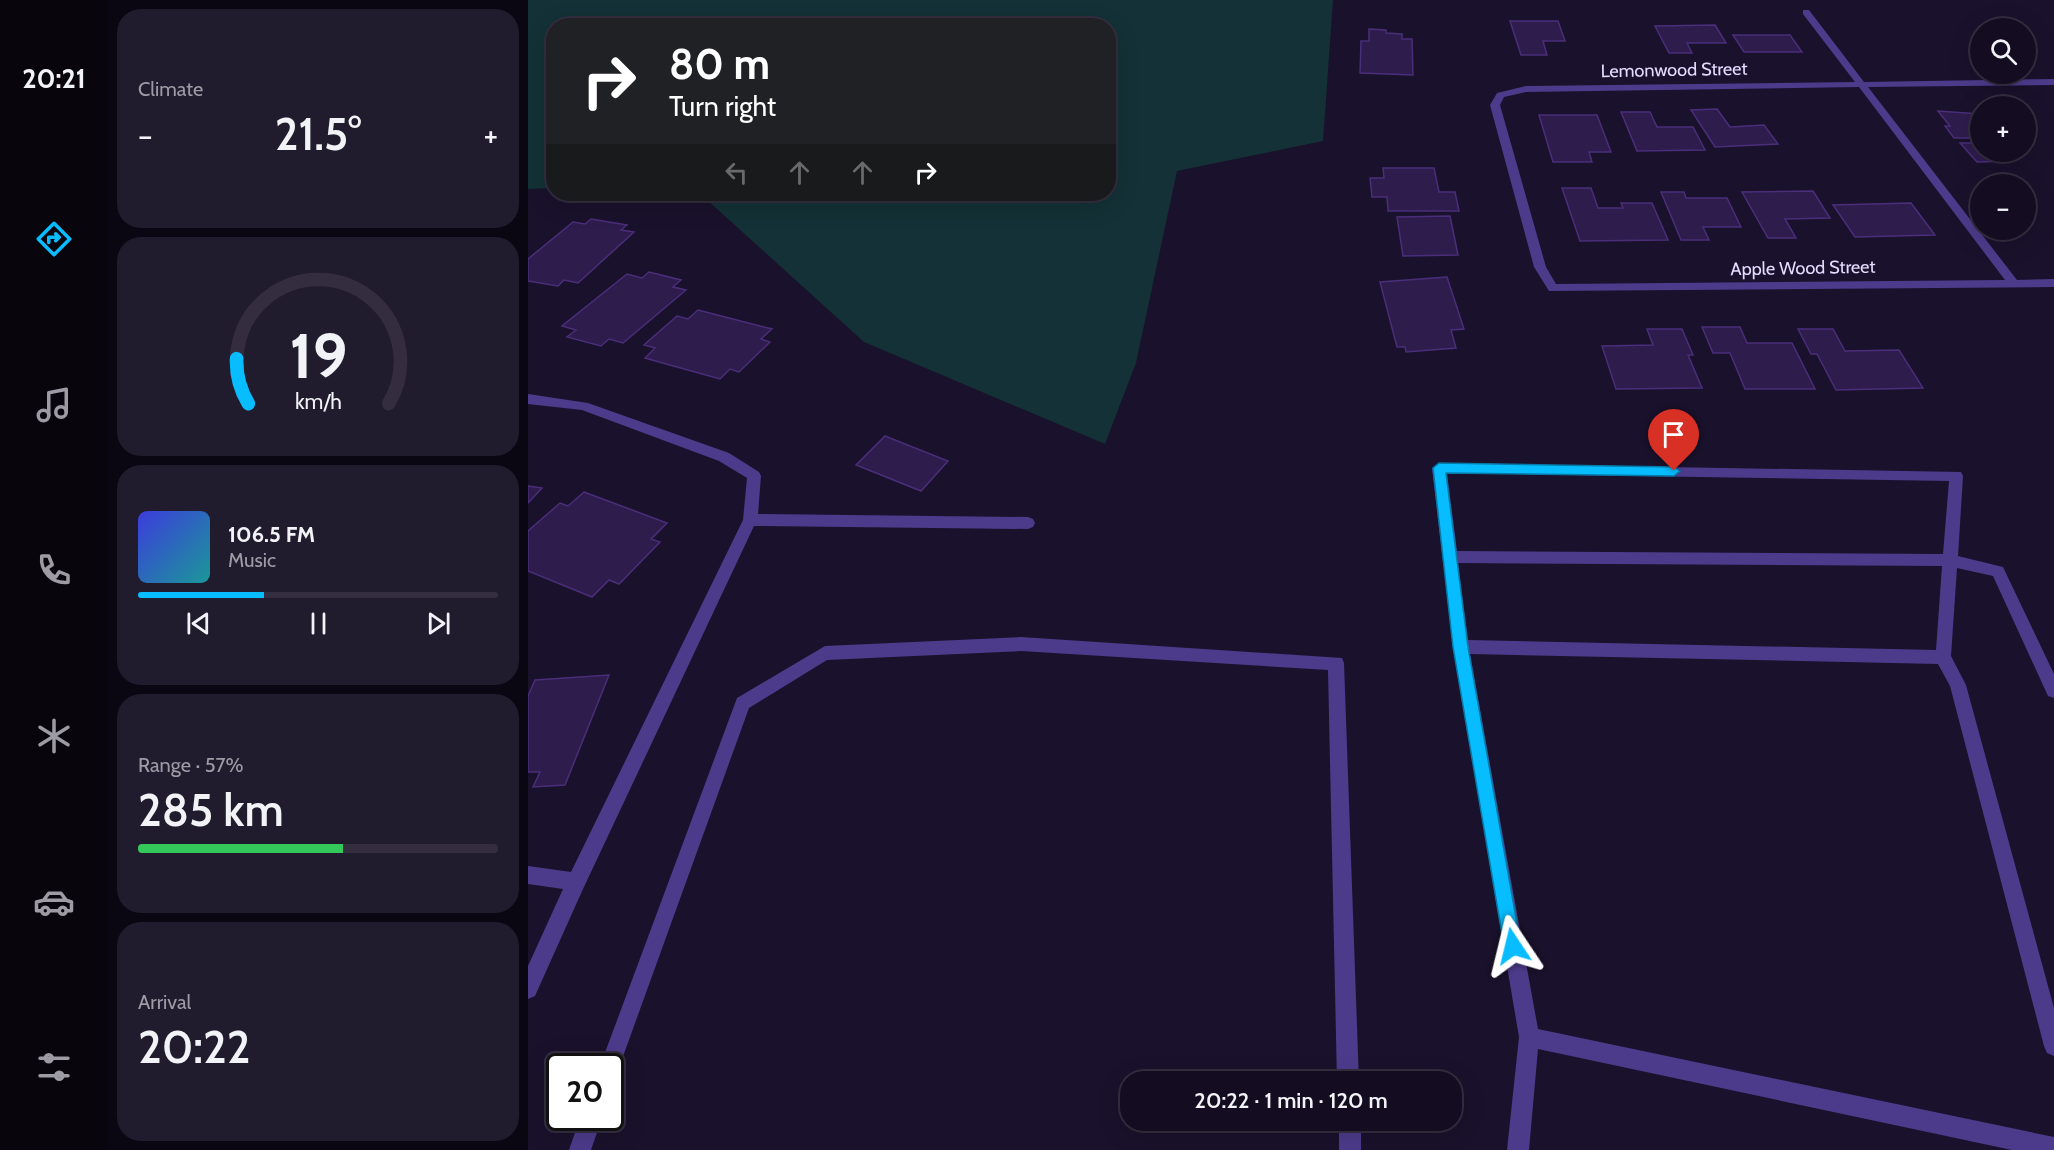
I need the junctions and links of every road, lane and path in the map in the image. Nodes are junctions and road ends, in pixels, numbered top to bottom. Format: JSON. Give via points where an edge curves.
{"nodes":[{"id":1,"x":1806,"y":12,"type":"dead end"},
{"id":2,"x":2054,"y":82,"type":"edge"},
{"id":3,"x":1862,"y":84,"type":"junction"},
{"id":4,"x":2013,"y":283,"type":"junction"},
{"id":5,"x":2054,"y":283,"type":"edge"},
{"id":6,"x":1553,"y":288,"type":"joint"},
{"id":7,"x":528,"y":399,"type":"edge"},
{"id":8,"x":750,"y":520,"type":"junction"},
{"id":9,"x":1028,"y":523,"type":"dead end"},
{"id":10,"x":1449,"y":557,"type":"junction"},
{"id":11,"x":1950,"y":560,"type":"junction"},
{"id":12,"x":1461,"y":647,"type":"junction"},
{"id":13,"x":1943,"y":657,"type":"junction"},
{"id":14,"x":2054,"y":691,"type":"edge"},
{"id":15,"x":528,"y":875,"type":"edge"},
{"id":16,"x":576,"y":882,"type":"junction"},
{"id":17,"x":528,"y":989,"type":"edge"},
{"id":18,"x":1528,"y":1037,"type":"junction"},
{"id":19,"x":2054,"y":1046,"type":"edge"},
{"id":20,"x":615,"y":1053,"type":"edge"},
{"id":21,"x":1348,"y":1071,"type":"edge"},
{"id":22,"x":587,"y":1131,"type":"edge"},
{"id":23,"x":1350,"y":1131,"type":"edge"},
{"id":24,"x":2054,"y":1148,"type":"edge"},
{"id":25,"x":580,"y":1150,"type":"edge"},
{"id":26,"x":1350,"y":1150,"type":"edge"},
{"id":27,"x":1518,"y":1150,"type":"edge"}],
"edges":[{"from":1,"to":3,"type":"street"},
{"from":2,"to":3,"type":"street","name":"Lemonwood Street"},
{"from":3,"to":4,"type":"street"},
{"from":3,"to":6,"type":"street","name":"Lemonwood Street","via":[[1526,89],[1500,95],[1495,105],[1501,128],[1540,267]]},
{"from":4,"to":5,"type":"street","name":"Apple Wood Street"},
{"from":4,"to":6,"type":"street","name":"Apple Wood Street"},
{"from":7,"to":8,"type":"street","via":[[583,406],[724,457],[753,476]]},
{"from":8,"to":9,"type":"street"},
{"from":8,"to":16,"type":"street"},
{"from":10,"to":11,"type":"street"},
{"from":10,"to":11,"type":"street","via":[[1439,468],[1956,476]]},
{"from":10,"to":12,"type":"street"},
{"from":11,"to":13,"type":"street"},
{"from":11,"to":14,"type":"street","via":[[1998,571]]},
{"from":12,"to":13,"type":"street"},
{"from":12,"to":18,"type":"street"},
{"from":13,"to":19,"type":"street","via":[[1958,685]]},
{"from":15,"to":16,"type":"street"},
{"from":16,"to":17,"type":"street"},
{"from":18,"to":24,"type":"street"},
{"from":18,"to":27,"type":"street"},
{"from":20,"to":21,"type":"street","via":[[743,703],[825,653],[1021,644],[1336,663]]},
{"from":22,"to":25,"type":"street"},
{"from":23,"to":26,"type":"street"}]}
